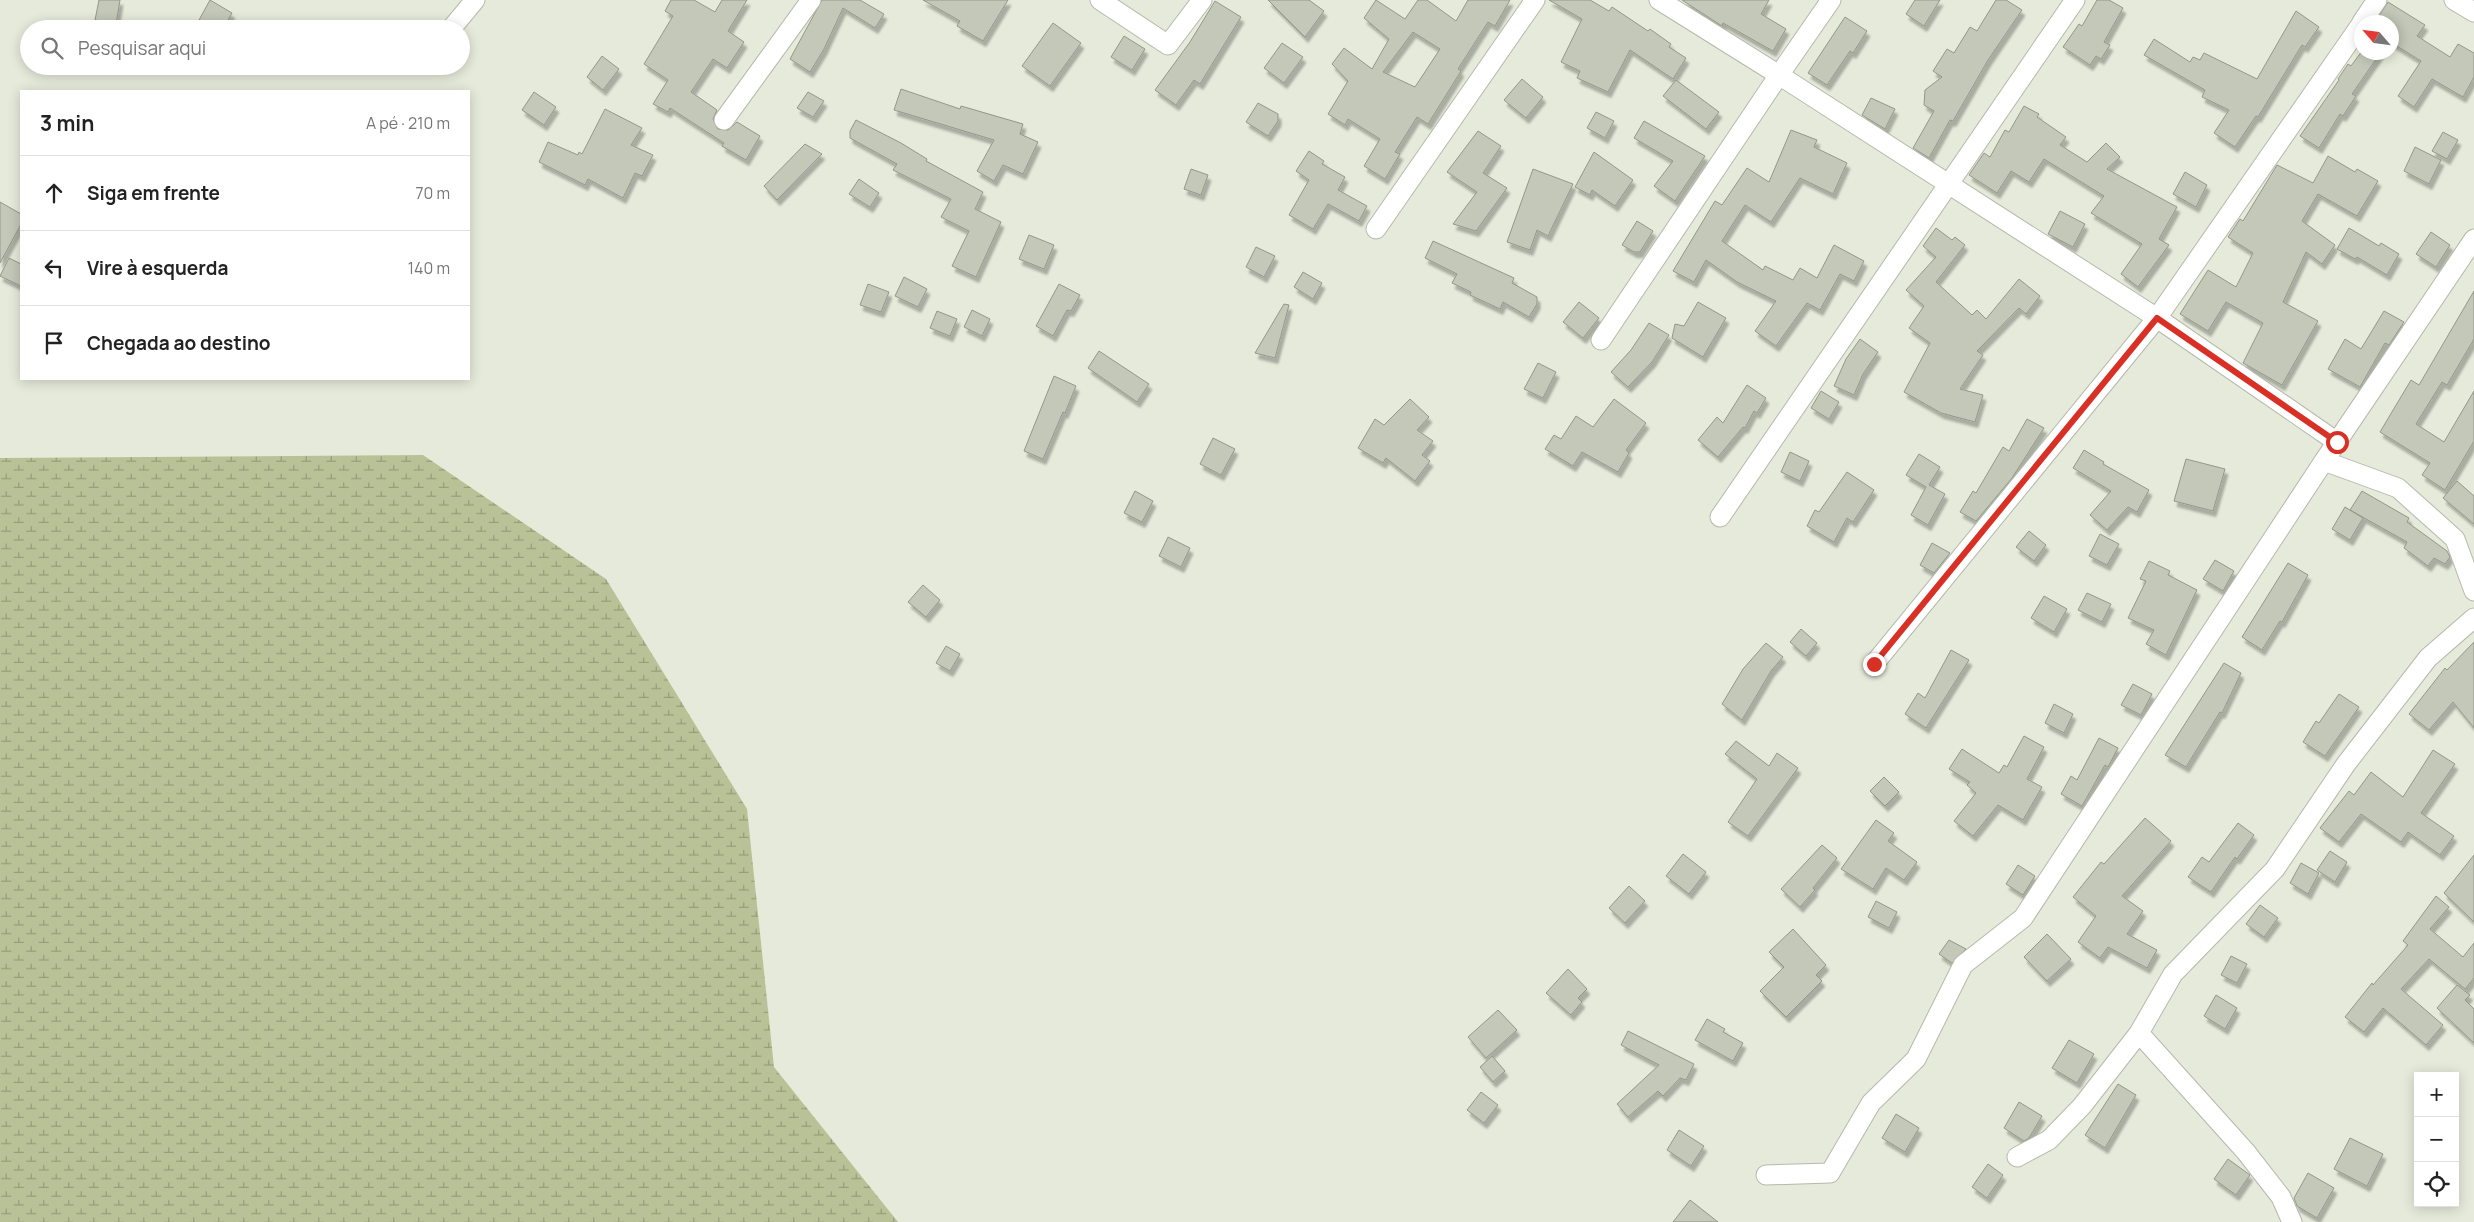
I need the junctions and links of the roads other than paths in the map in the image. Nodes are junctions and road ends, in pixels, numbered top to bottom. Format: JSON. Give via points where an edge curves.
{"nodes":[{"id":1,"x":475,"y":0,"type":"edge"},
{"id":2,"x":811,"y":0,"type":"edge"},
{"id":3,"x":1100,"y":0,"type":"edge"},
{"id":4,"x":1202,"y":0,"type":"edge"},
{"id":5,"x":1535,"y":0,"type":"edge"},
{"id":6,"x":1659,"y":0,"type":"edge"},
{"id":7,"x":1832,"y":0,"type":"edge"},
{"id":8,"x":2075,"y":0,"type":"edge"},
{"id":9,"x":2377,"y":0,"type":"edge"},
{"id":10,"x":2454,"y":0,"type":"edge"},
{"id":11,"x":2474,"y":12,"type":"edge"},
{"id":12,"x":2367,"y":15,"type":"edge"},
{"id":13,"x":458,"y":20,"type":"edge"},
{"id":14,"x":2354,"y":35,"type":"edge"},
{"id":15,"x":1779,"y":75,"type":"junction"},
{"id":16,"x":724,"y":120,"type":"dead end"},
{"id":17,"x":1950,"y":185,"type":"junction"},
{"id":18,"x":1376,"y":229,"type":"dead end"},
{"id":19,"x":2474,"y":239,"type":"edge"},
{"id":20,"x":2157,"y":318,"type":"junction"},
{"id":21,"x":1601,"y":340,"type":"dead end"},
{"id":22,"x":2337,"y":442,"type":"junction"},
{"id":23,"x":2324,"y":460,"type":"junction"},
{"id":24,"x":1720,"y":517,"type":"dead end"},
{"id":25,"x":2474,"y":588,"type":"edge"},
{"id":26,"x":2474,"y":618,"type":"edge"},
{"id":27,"x":1874,"y":664,"type":"dead end"},
{"id":28,"x":2139,"y":1033,"type":"junction"},
{"id":29,"x":2017,"y":1157,"type":"dead end"},
{"id":30,"x":1766,"y":1175,"type":"dead end"},
{"id":31,"x":2292,"y":1222,"type":"edge"}],
"edges":[{"from":1,"to":13,"type":"street"},
{"from":2,"to":16,"type":"street"},
{"from":3,"to":4,"type":"street","via":[[1168,45]]},
{"from":5,"to":18,"type":"street"},
{"from":6,"to":15,"type":"street"},
{"from":7,"to":15,"type":"street"},
{"from":8,"to":17,"type":"street"},
{"from":9,"to":12,"type":"street"},
{"from":10,"to":11,"type":"street"},
{"from":14,"to":20,"type":"street"},
{"from":15,"to":17,"type":"street"},
{"from":15,"to":21,"type":"street"},
{"from":17,"to":20,"type":"street"},
{"from":17,"to":24,"type":"street"},
{"from":19,"to":22,"type":"street"},
{"from":20,"to":22,"type":"street"},
{"from":20,"to":27,"type":"street"},
{"from":22,"to":23,"type":"street"},
{"from":23,"to":25,"type":"street","via":[[2398,488],[2454,538]]},
{"from":23,"to":30,"type":"street","via":[[2023,918],[1963,965],[1916,1059],[1871,1104],[1830,1173]]},
{"from":26,"to":28,"type":"street","via":[[2428,658],[2346,764],[2275,868],[2173,974]]},
{"from":28,"to":29,"type":"street","via":[[2082,1106],[2056,1133]]},
{"from":28,"to":31,"type":"street","via":[[2246,1152],[2281,1197]]}]}
